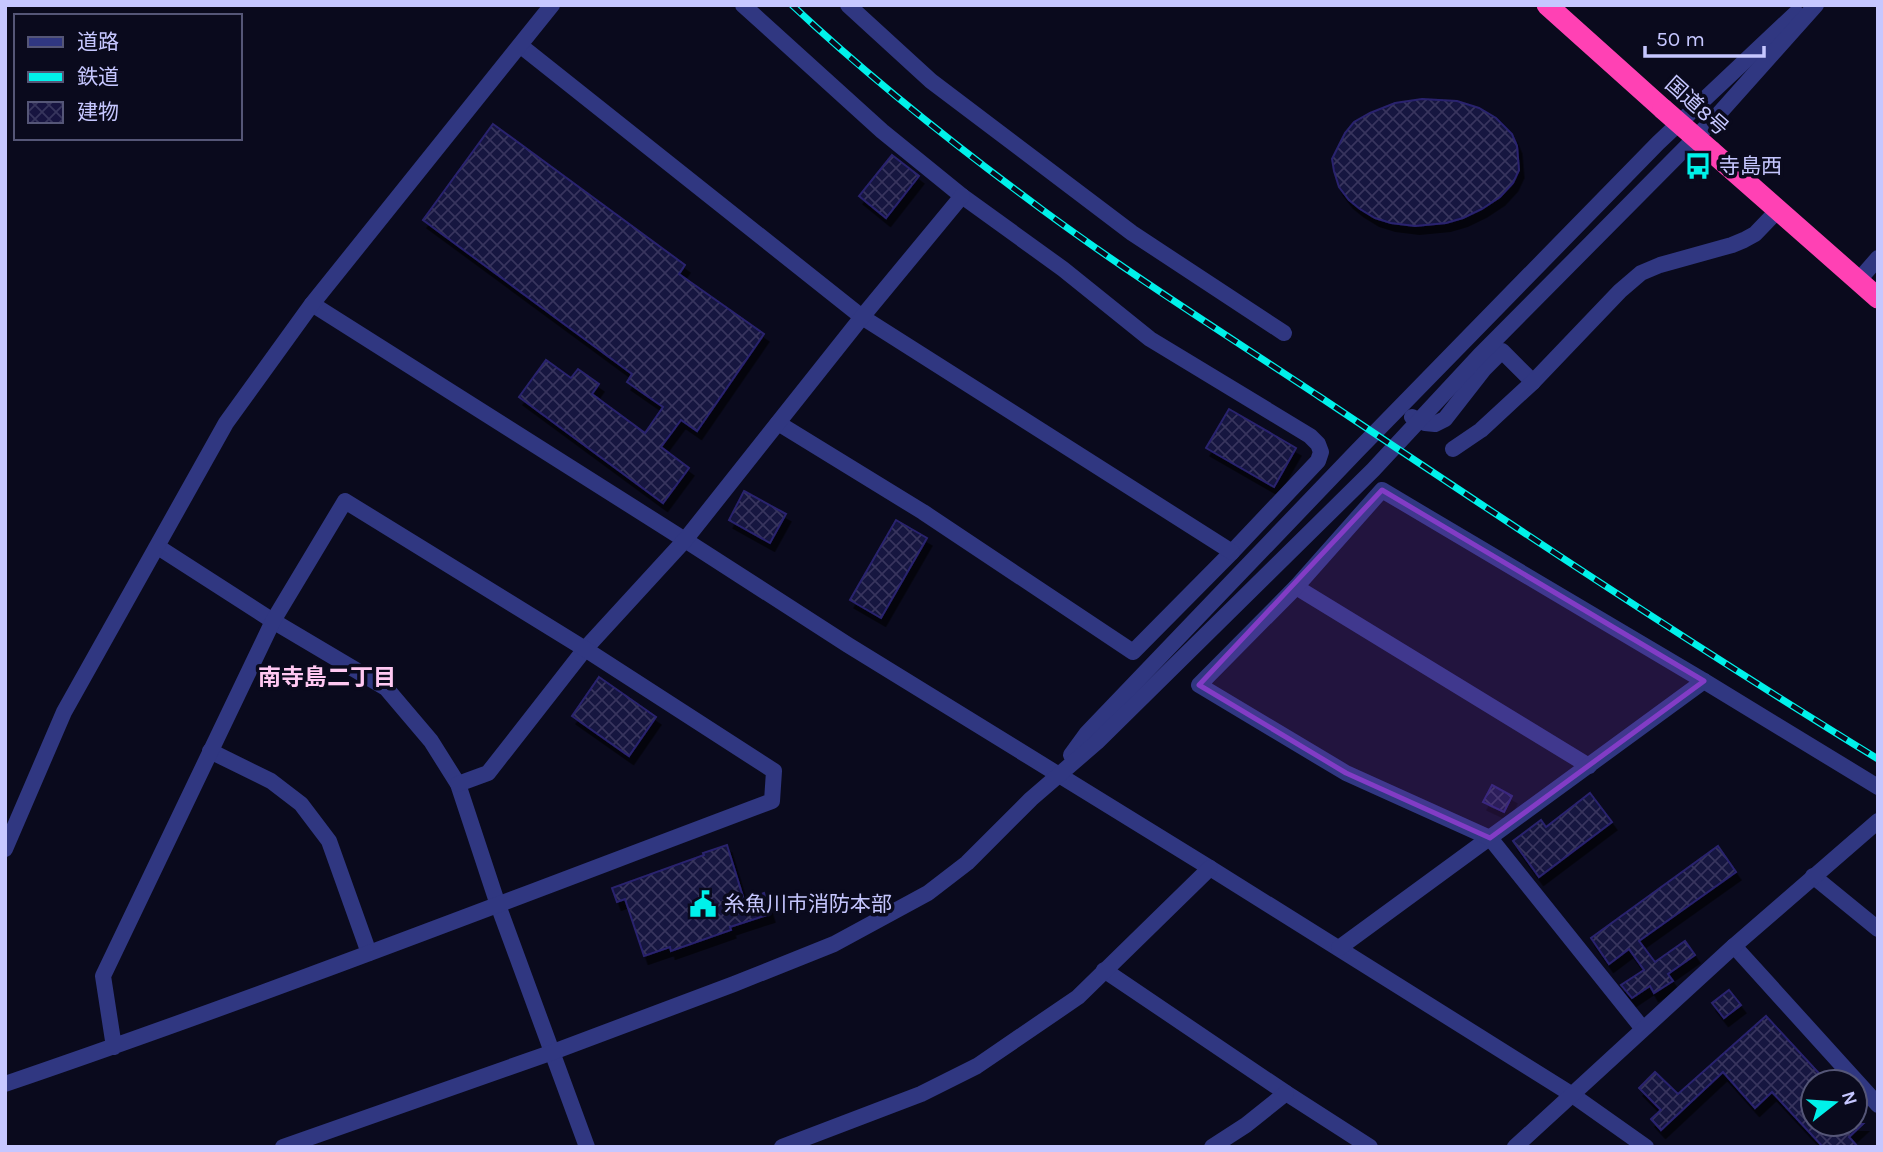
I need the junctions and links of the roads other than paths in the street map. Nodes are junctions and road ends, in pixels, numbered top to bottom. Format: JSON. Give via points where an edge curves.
{"nodes":[{"id":1,"x":552,"y":5,"type":"edge"},
{"id":2,"x":743,"y":5,"type":"edge"},
{"id":3,"x":848,"y":5,"type":"edge"},
{"id":4,"x":1546,"y":5,"type":"edge"},
{"id":5,"x":1803,"y":5,"type":"edge"},
{"id":6,"x":1816,"y":5,"type":"edge"},
{"id":7,"x":521,"y":46,"type":"junction"},
{"id":8,"x":962,"y":196,"type":"junction"},
{"id":9,"x":1778,"y":210,"type":"junction"},
{"id":10,"x":1878,"y":258,"type":"edge"},
{"id":11,"x":1858,"y":281,"type":"junction"},
{"id":12,"x":1878,"y":299,"type":"edge"},
{"id":13,"x":312,"y":304,"type":"junction"},
{"id":14,"x":862,"y":317,"type":"junction"},
{"id":15,"x":1284,"y":334,"type":"dead end"},
{"id":16,"x":1533,"y":382,"type":"junction"},
{"id":17,"x":1397,"y":410,"type":"junction"},
{"id":18,"x":1418,"y":421,"type":"junction"},
{"id":19,"x":778,"y":423,"type":"junction"},
{"id":20,"x":1453,"y":449,"type":"dead end"},
{"id":21,"x":685,"y":540,"type":"junction"},
{"id":22,"x":158,"y":547,"type":"junction"},
{"id":23,"x":1232,"y":552,"type":"junction"},
{"id":24,"x":1296,"y":587,"type":"junction"},
{"id":25,"x":273,"y":621,"type":"junction"},
{"id":26,"x":585,"y":649,"type":"junction"},
{"id":27,"x":1704,"y":681,"type":"junction"},
{"id":28,"x":210,"y":751,"type":"junction"},
{"id":29,"x":1589,"y":766,"type":"junction"},
{"id":30,"x":1058,"y":774,"type":"junction"},
{"id":31,"x":458,"y":784,"type":"junction"},
{"id":32,"x":1878,"y":787,"type":"edge"},
{"id":33,"x":1878,"y":821,"type":"edge"},
{"id":34,"x":1490,"y":838,"type":"junction"},
{"id":35,"x":5,"y":849,"type":"edge"},
{"id":36,"x":1210,"y":868,"type":"junction"},
{"id":37,"x":1813,"y":876,"type":"junction"},
{"id":38,"x":498,"y":905,"type":"junction"},
{"id":39,"x":1878,"y":929,"type":"edge"},
{"id":40,"x":1734,"y":946,"type":"junction"},
{"id":41,"x":1339,"y":948,"type":"junction"},
{"id":42,"x":369,"y":953,"type":"junction"},
{"id":43,"x":1104,"y":970,"type":"junction"},
{"id":44,"x":1643,"y":1029,"type":"junction"},
{"id":45,"x":114,"y":1047,"type":"junction"},
{"id":46,"x":553,"y":1052,"type":"junction"},
{"id":47,"x":5,"y":1084,"type":"edge"},
{"id":48,"x":1286,"y":1093,"type":"junction"},
{"id":49,"x":1571,"y":1094,"type":"junction"},
{"id":50,"x":1878,"y":1105,"type":"edge"},
{"id":51,"x":283,"y":1147,"type":"edge"},
{"id":52,"x":587,"y":1147,"type":"edge"},
{"id":53,"x":782,"y":1147,"type":"edge"},
{"id":54,"x":1212,"y":1147,"type":"edge"},
{"id":55,"x":1370,"y":1147,"type":"edge"},
{"id":56,"x":1515,"y":1147,"type":"edge"},
{"id":57,"x":1646,"y":1147,"type":"edge"}],
"edges":[{"from":1,"to":7,"type":"street"},
{"from":2,"to":8,"type":"street","via":[[882,131]]},
{"from":3,"to":15,"type":"street","via":[[941,89],[1132,233]]},
{"from":4,"to":9,"type":"highway","name":"国道8号","bridge":true},
{"from":5,"to":17,"type":"street","via":[[1658,143]]},
{"from":6,"to":18,"type":"street","via":[[1716,117]]},
{"from":7,"to":13,"type":"street"},
{"from":7,"to":14,"type":"street"},
{"from":8,"to":14,"type":"street"},
{"from":8,"to":23,"type":"street","via":[[1150,339],[1318,444],[1318,461]]},
{"from":9,"to":11,"type":"highway","name":"国道8号"},
{"from":9,"to":16,"type":"street","via":[[1744,240],[1641,273]]},
{"from":10,"to":11,"type":"street"},
{"from":11,"to":12,"type":"highway","name":"国道8号"},
{"from":13,"to":21,"type":"street"},
{"from":13,"to":22,"type":"street","via":[[226,423]]},
{"from":14,"to":19,"type":"street"},
{"from":14,"to":23,"type":"street"},
{"from":16,"to":18,"type":"street","via":[[1502,351],[1445,419],[1435,424]]},
{"from":16,"to":20,"type":"street"},
{"from":17,"to":18,"type":"street"},
{"from":17,"to":30,"type":"street","via":[[1087,733]]},
{"from":18,"to":30,"type":"street","via":[[1107,732]]},
{"from":19,"to":21,"type":"street"},
{"from":19,"to":23,"type":"street","via":[[923,512],[1133,653]]},
{"from":21,"to":26,"type":"street"},
{"from":21,"to":30,"type":"street"},
{"from":22,"to":25,"type":"street"},
{"from":22,"to":35,"type":"street","via":[[64,712]]},
{"from":24,"to":27,"type":"street","via":[[1382,490]]},
{"from":24,"to":29,"type":"street"},
{"from":24,"to":34,"type":"street","via":[[1199,685],[1346,774]]},
{"from":25,"to":26,"type":"street","via":[[345,501]]},
{"from":25,"to":28,"type":"street"},
{"from":25,"to":31,"type":"street","via":[[386,688],[431,741]]},
{"from":26,"to":31,"type":"street","via":[[488,773]]},
{"from":26,"to":38,"type":"street","via":[[774,771],[772,801]]},
{"from":27,"to":29,"type":"street"},
{"from":27,"to":32,"type":"street"},
{"from":28,"to":42,"type":"street","via":[[271,781],[301,804],[329,841]]},
{"from":28,"to":45,"type":"street","via":[[103,975]]},
{"from":29,"to":34,"type":"street"},
{"from":30,"to":36,"type":"street"},
{"from":30,"to":46,"type":"street","via":[[967,863],[894,913],[821,949]]},
{"from":31,"to":38,"type":"street"},
{"from":33,"to":37,"type":"street"},
{"from":34,"to":41,"type":"street"},
{"from":34,"to":44,"type":"street"},
{"from":36,"to":41,"type":"street"},
{"from":36,"to":43,"type":"street"},
{"from":37,"to":39,"type":"street"},
{"from":37,"to":40,"type":"street"},
{"from":38,"to":42,"type":"street"},
{"from":38,"to":46,"type":"street"},
{"from":40,"to":44,"type":"street"},
{"from":40,"to":50,"type":"street"},
{"from":41,"to":49,"type":"street"},
{"from":42,"to":45,"type":"street"},
{"from":43,"to":48,"type":"street"},
{"from":43,"to":53,"type":"street","via":[[1078,997],[976,1066],[921,1094]]},
{"from":44,"to":49,"type":"street"},
{"from":45,"to":47,"type":"street"},
{"from":46,"to":51,"type":"street"},
{"from":46,"to":52,"type":"street"},
{"from":48,"to":54,"type":"street"},
{"from":48,"to":55,"type":"street"},
{"from":49,"to":56,"type":"street"},
{"from":49,"to":57,"type":"street"}]}
